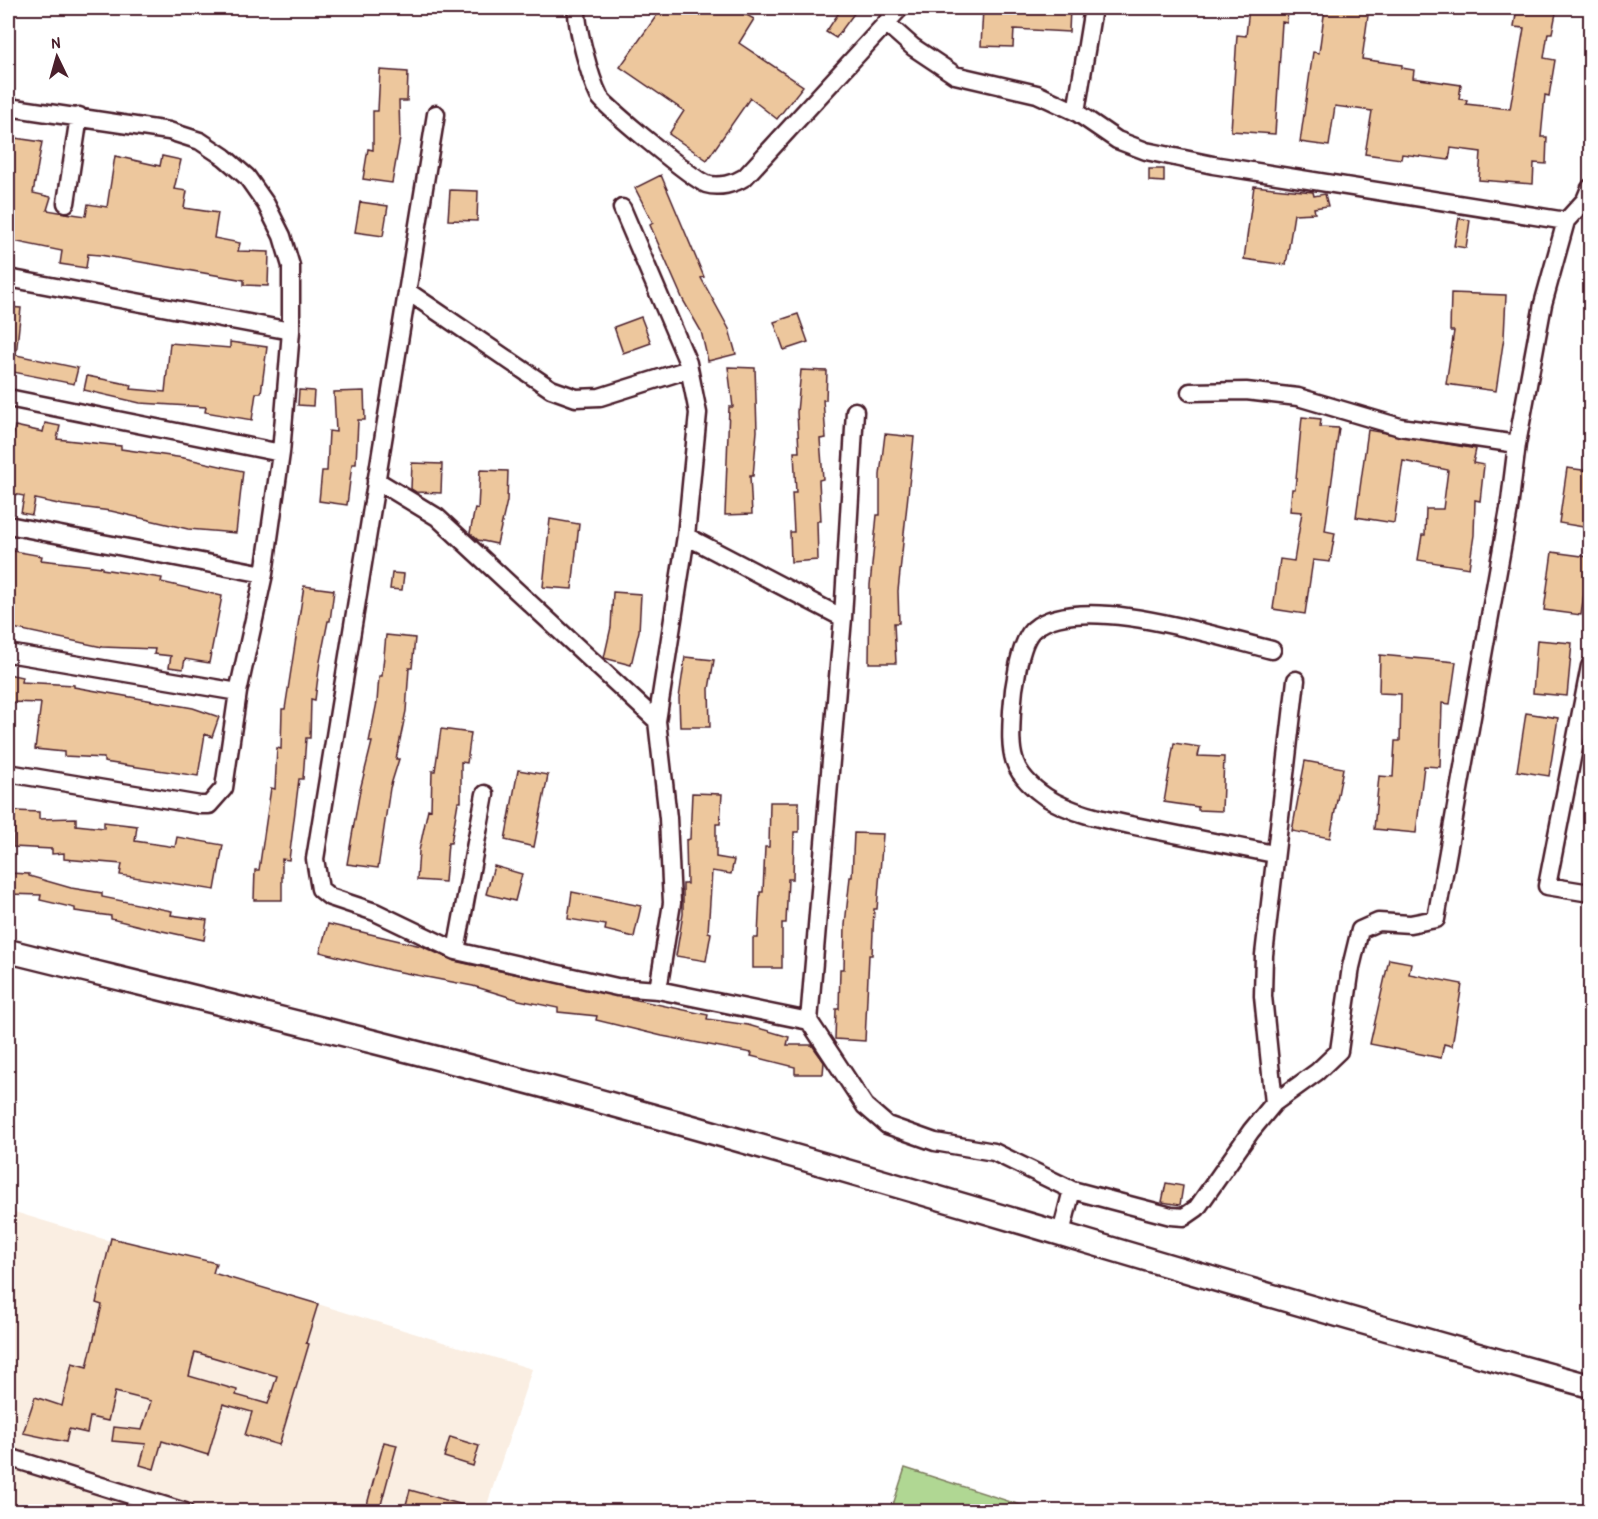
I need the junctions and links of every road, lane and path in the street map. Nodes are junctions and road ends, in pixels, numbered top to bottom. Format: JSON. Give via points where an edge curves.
{"nodes":[{"id":1,"x":577,"y":8,"type":"edge"},
{"id":2,"x":900,"y":8,"type":"edge"},
{"id":3,"x":1093,"y":8,"type":"edge"},
{"id":4,"x":886,"y":22,"type":"junction"},
{"id":5,"x":8,"y":107,"type":"edge"},
{"id":6,"x":1076,"y":112,"type":"junction"},
{"id":7,"x":435,"y":114,"type":"dead end"},
{"id":8,"x":79,"y":116,"type":"junction"},
{"id":9,"x":1590,"y":189,"type":"edge"},
{"id":10,"x":66,"y":203,"type":"dead end"},
{"id":11,"x":622,"y":208,"type":"dead end"},
{"id":12,"x":1566,"y":220,"type":"junction"},
{"id":13,"x":8,"y":278,"type":"edge"},
{"id":14,"x":407,"y":291,"type":"junction"},
{"id":15,"x":291,"y":331,"type":"junction"},
{"id":16,"x":689,"y":369,"type":"junction"},
{"id":17,"x":1190,"y":392,"type":"dead end"},
{"id":18,"x":8,"y":398,"type":"edge"},
{"id":19,"x":855,"y":411,"type":"dead end"},
{"id":20,"x":1517,"y":444,"type":"junction"},
{"id":21,"x":281,"y":453,"type":"junction"},
{"id":22,"x":376,"y":480,"type":"junction"},
{"id":23,"x":8,"y":525,"type":"edge"},
{"id":24,"x":686,"y":536,"type":"junction"},
{"id":25,"x":264,"y":574,"type":"junction"},
{"id":26,"x":843,"y":618,"type":"junction"},
{"id":27,"x":1272,"y":650,"type":"dead end"},
{"id":28,"x":8,"y":653,"type":"edge"},
{"id":29,"x":1590,"y":666,"type":"edge"},
{"id":30,"x":1296,"y":680,"type":"dead end"},
{"id":31,"x":238,"y":692,"type":"junction"},
{"id":32,"x":657,"y":721,"type":"junction"},
{"id":33,"x":8,"y":773,"type":"edge"},
{"id":34,"x":485,"y":794,"type":"dead end"},
{"id":35,"x":1274,"y":854,"type":"junction"},
{"id":36,"x":1590,"y":893,"type":"edge"},
{"id":37,"x":8,"y":951,"type":"edge"},
{"id":38,"x":456,"y":951,"type":"junction"},
{"id":39,"x":658,"y":990,"type":"junction"},
{"id":40,"x":809,"y":1021,"type":"junction"},
{"id":41,"x":1274,"y":1103,"type":"junction"},
{"id":42,"x":1072,"y":1190,"type":"junction"},
{"id":43,"x":1061,"y":1233,"type":"junction"},
{"id":44,"x":1590,"y":1386,"type":"edge"},
{"id":45,"x":8,"y":1457,"type":"edge"},
{"id":46,"x":185,"y":1512,"type":"edge"}],
"edges":[{"from":1,"to":4,"type":"street","via":[[576,22],[600,98],[684,170],[705,184],[719,185],[733,184],[746,177]]},
{"from":2,"to":4,"type":"street"},
{"from":3,"to":6,"type":"street"},
{"from":4,"to":6,"type":"street","via":[[913,47],[955,75],[1037,94]]},
{"from":5,"to":8,"type":"street"},
{"from":6,"to":12,"type":"street","via":[[1117,140],[1146,151]]},
{"from":7,"to":14,"type":"street"},
{"from":8,"to":10,"type":"street"},
{"from":8,"to":15,"type":"street","via":[[169,131],[200,141],[247,177],[282,236],[291,266]]},
{"from":9,"to":12,"type":"street","via":[[1586,200]]},
{"from":11,"to":16,"type":"street"},
{"from":12,"to":20,"type":"street","via":[[1543,304]]},
{"from":13,"to":15,"type":"street"},
{"from":14,"to":16,"type":"street","via":[[551,389],[576,398],[600,398]]},
{"from":14,"to":22,"type":"street"},
{"from":15,"to":21,"type":"street"},
{"from":16,"to":24,"type":"street","via":[[698,413]]},
{"from":17,"to":20,"type":"street","via":[[1246,391],[1298,397],[1400,427]]},
{"from":18,"to":21,"type":"street"},
{"from":19,"to":26,"type":"street"},
{"from":20,"to":41,"type":"street","via":[[1509,509],[1436,919],[1410,924],[1378,922],[1360,930],[1339,1052]]},
{"from":21,"to":25,"type":"street"},
{"from":22,"to":32,"type":"street","via":[[437,517]]},
{"from":22,"to":38,"type":"street","via":[[315,873],[320,889],[330,897],[375,912]]},
{"from":23,"to":25,"type":"street"},
{"from":24,"to":26,"type":"street"},
{"from":24,"to":32,"type":"street"},
{"from":25,"to":31,"type":"street"},
{"from":26,"to":40,"type":"street"},
{"from":27,"to":35,"type":"street","via":[[1114,615],[1050,620],[1032,630],[1023,648],[1012,704],[1010,751],[1019,774],[1047,797],[1077,811]]},
{"from":28,"to":31,"type":"street"},
{"from":29,"to":36,"type":"street","via":[[1547,886]]},
{"from":30,"to":35,"type":"street"},
{"from":31,"to":33,"type":"street","via":[[224,788],[209,805]]},
{"from":32,"to":39,"type":"street","via":[[672,903]]},
{"from":34,"to":38,"type":"street"},
{"from":35,"to":41,"type":"street","via":[[1263,996]]},
{"from":37,"to":43,"type":"main road","via":[[637,1111]]},
{"from":38,"to":39,"type":"street","via":[[617,987]]},
{"from":39,"to":40,"type":"street"},
{"from":40,"to":42,"type":"street","via":[[866,1106],[887,1125],[935,1142],[994,1152]]},
{"from":41,"to":42,"type":"street","via":[[1197,1208],[1184,1217]]},
{"from":42,"to":43,"type":"street"},
{"from":43,"to":44,"type":"main road","via":[[1395,1334]]},
{"from":45,"to":46,"type":"street"}]}
